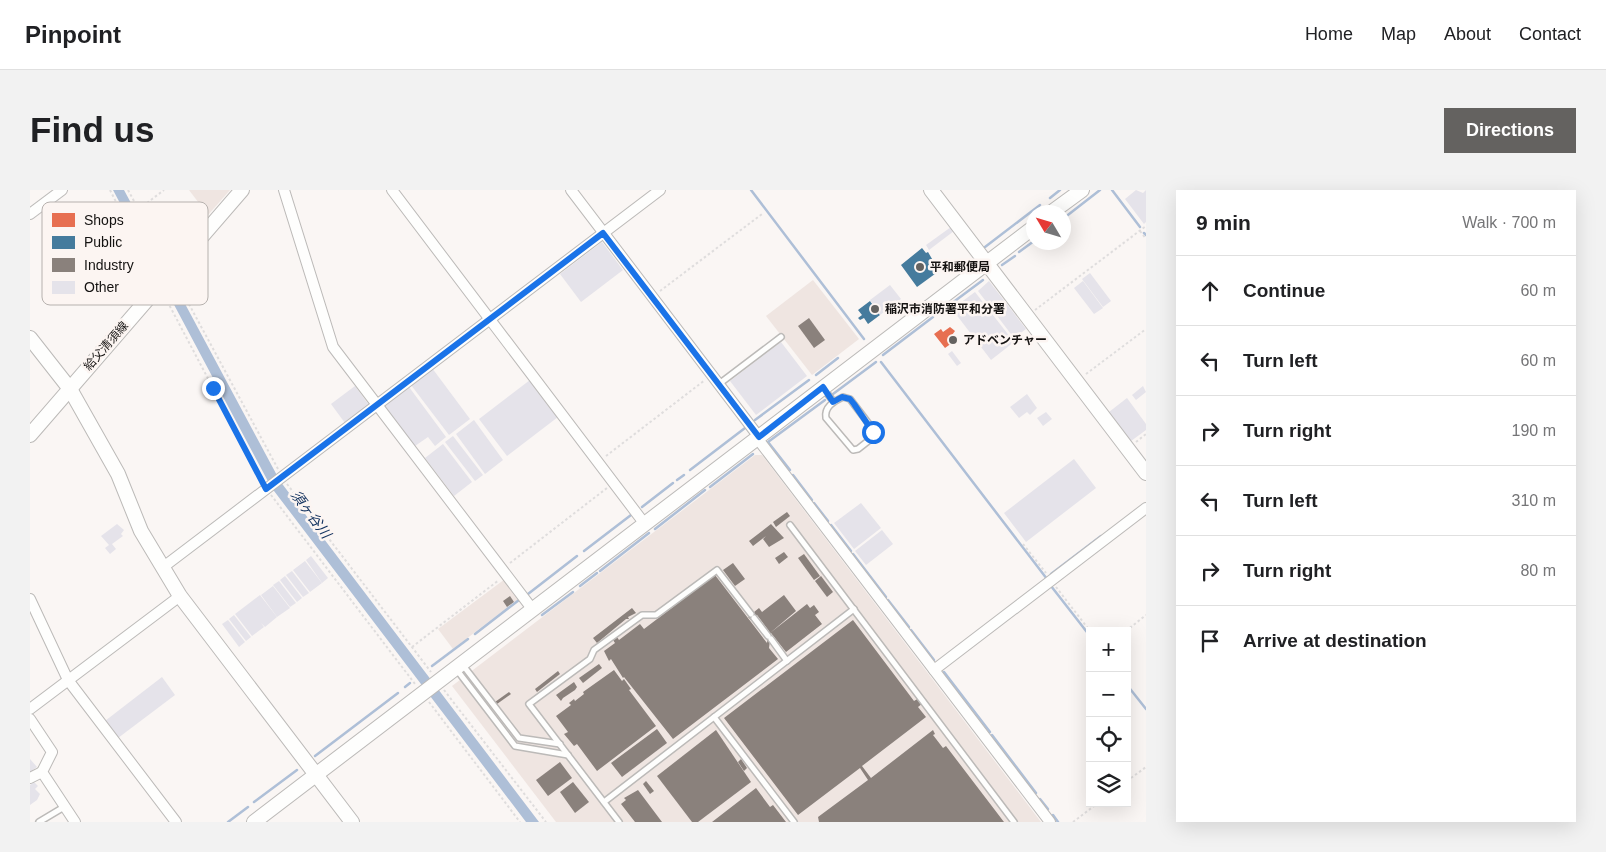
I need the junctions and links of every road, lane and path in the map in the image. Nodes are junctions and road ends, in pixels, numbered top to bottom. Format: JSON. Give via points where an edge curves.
{"nodes":[{"id":1,"x":62,"y":190,"type":"edge"},
{"id":2,"x":110,"y":190,"type":"edge"},
{"id":3,"x":128,"y":190,"type":"edge"},
{"id":4,"x":164,"y":190,"type":"edge"},
{"id":5,"x":242,"y":190,"type":"edge"},
{"id":6,"x":284,"y":190,"type":"edge"},
{"id":7,"x":392,"y":190,"type":"edge"},
{"id":8,"x":571,"y":190,"type":"edge"},
{"id":9,"x":660,"y":190,"type":"edge"},
{"id":10,"x":931,"y":190,"type":"edge"},
{"id":11,"x":1082,"y":190,"type":"edge"},
{"id":12,"x":46,"y":202,"type":"edge"},
{"id":13,"x":117,"y":202,"type":"edge"},
{"id":14,"x":135,"y":202,"type":"edge"},
{"id":15,"x":148,"y":202,"type":"edge"},
{"id":16,"x":42,"y":205,"type":"edge"},
{"id":17,"x":1062,"y":205,"type":"edge"},
{"id":18,"x":30,"y":214,"type":"edge"},
{"id":19,"x":762,"y":214,"type":"dead end"},
{"id":20,"x":1146,"y":226,"type":"edge"},
{"id":21,"x":208,"y":229,"type":"edge"},
{"id":22,"x":1140,"y":231,"type":"junction"},
{"id":23,"x":603,"y":233,"type":"junction"},
{"id":24,"x":1026,"y":233,"type":"edge"},
{"id":25,"x":1146,"y":239,"type":"edge"},
{"id":26,"x":987,"y":262,"type":"junction"},
{"id":27,"x":652,"y":297,"type":"junction"},
{"id":28,"x":142,"y":305,"type":"edge"},
{"id":29,"x":178,"y":305,"type":"edge"},
{"id":30,"x":180,"y":305,"type":"edge"},
{"id":31,"x":1027,"y":316,"type":"junction"},
{"id":32,"x":490,"y":319,"type":"junction"},
{"id":33,"x":1146,"y":329,"type":"edge"},
{"id":34,"x":781,"y":337,"type":"dead end"},
{"id":35,"x":30,"y":338,"type":"edge"},
{"id":36,"x":712,"y":375,"type":"junction"},
{"id":37,"x":1077,"y":382,"type":"junction"},
{"id":38,"x":719,"y":384,"type":"junction"},
{"id":39,"x":823,"y":387,"type":"junction"},
{"id":40,"x":70,"y":388,"type":"junction"},
{"id":41,"x":833,"y":402,"type":"junction"},
{"id":42,"x":377,"y":405,"type":"junction"},
{"id":43,"x":30,"y":435,"type":"edge"},
{"id":44,"x":758,"y":437,"type":"junction"},
{"id":45,"x":598,"y":462,"type":"junction"},
{"id":46,"x":1146,"y":473,"type":"edge"},
{"id":47,"x":281,"y":478,"type":"junction"},
{"id":48,"x":614,"y":483,"type":"junction"},
{"id":49,"x":267,"y":488,"type":"junction"},
{"id":50,"x":1146,"y":508,"type":"edge"},
{"id":51,"x":644,"y":523,"type":"junction"},
{"id":52,"x":790,"y":525,"type":"dead end"},
{"id":53,"x":162,"y":568,"type":"junction"},
{"id":54,"x":504,"y":572,"type":"junction"},
{"id":55,"x":180,"y":596,"type":"junction"},
{"id":56,"x":30,"y":599,"type":"edge"},
{"id":57,"x":854,"y":609,"type":"junction"},
{"id":58,"x":533,"y":610,"type":"junction"},
{"id":59,"x":1146,"y":615,"type":"edge"},
{"id":60,"x":1131,"y":627,"type":"edge"},
{"id":61,"x":412,"y":647,"type":"junction"},
{"id":62,"x":787,"y":661,"type":"junction"},
{"id":63,"x":459,"y":666,"type":"junction"},
{"id":64,"x":934,"y":670,"type":"junction"},
{"id":65,"x":68,"y":680,"type":"junction"},
{"id":66,"x":437,"y":682,"type":"junction"},
{"id":67,"x":423,"y":693,"type":"junction"},
{"id":68,"x":30,"y":709,"type":"edge"},
{"id":69,"x":714,"y":716,"type":"junction"},
{"id":70,"x":30,"y":719,"type":"edge"},
{"id":71,"x":560,"y":744,"type":"junction"},
{"id":72,"x":568,"y":755,"type":"junction"},
{"id":73,"x":1146,"y":767,"type":"edge"},
{"id":74,"x":42,"y":772,"type":"junction"},
{"id":75,"x":316,"y":775,"type":"junction"},
{"id":76,"x":30,"y":778,"type":"edge"},
{"id":77,"x":1131,"y":778,"type":"edge"},
{"id":78,"x":604,"y":802,"type":"junction"},
{"id":79,"x":65,"y":806,"type":"junction"},
{"id":80,"x":1093,"y":807,"type":"edge"},
{"id":81,"x":39,"y":822,"type":"edge"},
{"id":82,"x":75,"y":822,"type":"edge"},
{"id":83,"x":176,"y":822,"type":"edge"},
{"id":84,"x":254,"y":822,"type":"edge"},
{"id":85,"x":352,"y":822,"type":"edge"},
{"id":86,"x":520,"y":822,"type":"edge"},
{"id":87,"x":546,"y":822,"type":"edge"},
{"id":88,"x":619,"y":822,"type":"edge"},
{"id":89,"x":794,"y":822,"type":"edge"},
{"id":90,"x":1014,"y":822,"type":"edge"},
{"id":91,"x":1050,"y":822,"type":"edge"},
{"id":92,"x":1073,"y":822,"type":"edge"}],
"edges":[{"from":1,"to":12,"type":"street"},
{"from":2,"to":13,"type":"path"},
{"from":3,"to":14,"type":"path"},
{"from":4,"to":15,"type":"path"},
{"from":5,"to":21,"type":"street","name":"給父清須線"},
{"from":6,"to":42,"type":"street","via":[[333,347]]},
{"from":7,"to":32,"type":"street"},
{"from":8,"to":23,"type":"street"},
{"from":9,"to":23,"type":"street"},
{"from":10,"to":26,"type":"street"},
{"from":11,"to":17,"type":"street"},
{"from":16,"to":18,"type":"street"},
{"from":19,"to":27,"type":"path"},
{"from":20,"to":22,"type":"path"},
{"from":22,"to":25,"type":"path"},
{"from":22,"to":31,"type":"path"},
{"from":23,"to":27,"type":"street"},
{"from":23,"to":32,"type":"street"},
{"from":24,"to":26,"type":"street"},
{"from":26,"to":31,"type":"street"},
{"from":26,"to":39,"type":"street"},
{"from":27,"to":36,"type":"street"},
{"from":28,"to":40,"type":"street","name":"給父清須線"},
{"from":29,"to":49,"type":"path"},
{"from":30,"to":47,"type":"path"},
{"from":31,"to":37,"type":"street"},
{"from":32,"to":42,"type":"street"},
{"from":32,"to":45,"type":"street"},
{"from":33,"to":37,"type":"path"},
{"from":34,"to":38,"type":"lane"},
{"from":35,"to":40,"type":"street"},
{"from":36,"to":38,"type":"street"},
{"from":36,"to":45,"type":"path"},
{"from":37,"to":46,"type":"street"},
{"from":38,"to":44,"type":"street"},
{"from":39,"to":41,"type":"lane"},
{"from":39,"to":44,"type":"street"},
{"from":40,"to":43,"type":"street","name":"給父清須線"},
{"from":40,"to":53,"type":"street","via":[[118,474]]},
{"from":41,"to":41,"type":"lane","via":[[842,397],[850,399],[872,428],[872,438],[858,449],[848,446],[826,418],[825,413]]},
{"from":42,"to":47,"type":"street"},
{"from":42,"to":54,"type":"street"},
{"from":44,"to":51,"type":"street"},
{"from":44,"to":64,"type":"street"},
{"from":45,"to":48,"type":"street"},
{"from":47,"to":49,"type":"street"},
{"from":47,"to":61,"type":"path"},
{"from":48,"to":51,"type":"street"},
{"from":48,"to":54,"type":"path"},
{"from":49,"to":53,"type":"street"},
{"from":49,"to":67,"type":"path"},
{"from":50,"to":64,"type":"street"},
{"from":51,"to":58,"type":"street"},
{"from":52,"to":57,"type":"lane"},
{"from":53,"to":55,"type":"street"},
{"from":54,"to":58,"type":"street"},
{"from":54,"to":61,"type":"path"},
{"from":55,"to":65,"type":"street"},
{"from":55,"to":75,"type":"street"},
{"from":56,"to":65,"type":"street"},
{"from":57,"to":62,"type":"lane"},
{"from":57,"to":90,"type":"lane"},
{"from":58,"to":63,"type":"street"},
{"from":59,"to":60,"type":"path"},
{"from":61,"to":66,"type":"path"},
{"from":62,"to":69,"type":"lane"},
{"from":62,"to":71,"type":"lane","via":[[717,570],[656,616],[642,615],[529,704]]},
{"from":63,"to":66,"type":"street"},
{"from":63,"to":71,"type":"lane","via":[[519,738]]},
{"from":63,"to":72,"type":"lane","via":[[515,746]]},
{"from":64,"to":91,"type":"street"},
{"from":65,"to":68,"type":"street"},
{"from":65,"to":83,"type":"street"},
{"from":66,"to":67,"type":"street"},
{"from":66,"to":87,"type":"path"},
{"from":67,"to":75,"type":"street"},
{"from":67,"to":86,"type":"path"},
{"from":69,"to":78,"type":"lane"},
{"from":69,"to":89,"type":"lane"},
{"from":70,"to":74,"type":"street","via":[[52,752]]},
{"from":71,"to":72,"type":"lane"},
{"from":72,"to":78,"type":"lane"},
{"from":73,"to":77,"type":"path"},
{"from":74,"to":76,"type":"street"},
{"from":74,"to":79,"type":"street"},
{"from":75,"to":84,"type":"street"},
{"from":75,"to":85,"type":"street"},
{"from":78,"to":88,"type":"lane"},
{"from":79,"to":81,"type":"lane"},
{"from":79,"to":82,"type":"street"},
{"from":80,"to":92,"type":"path"}]}
